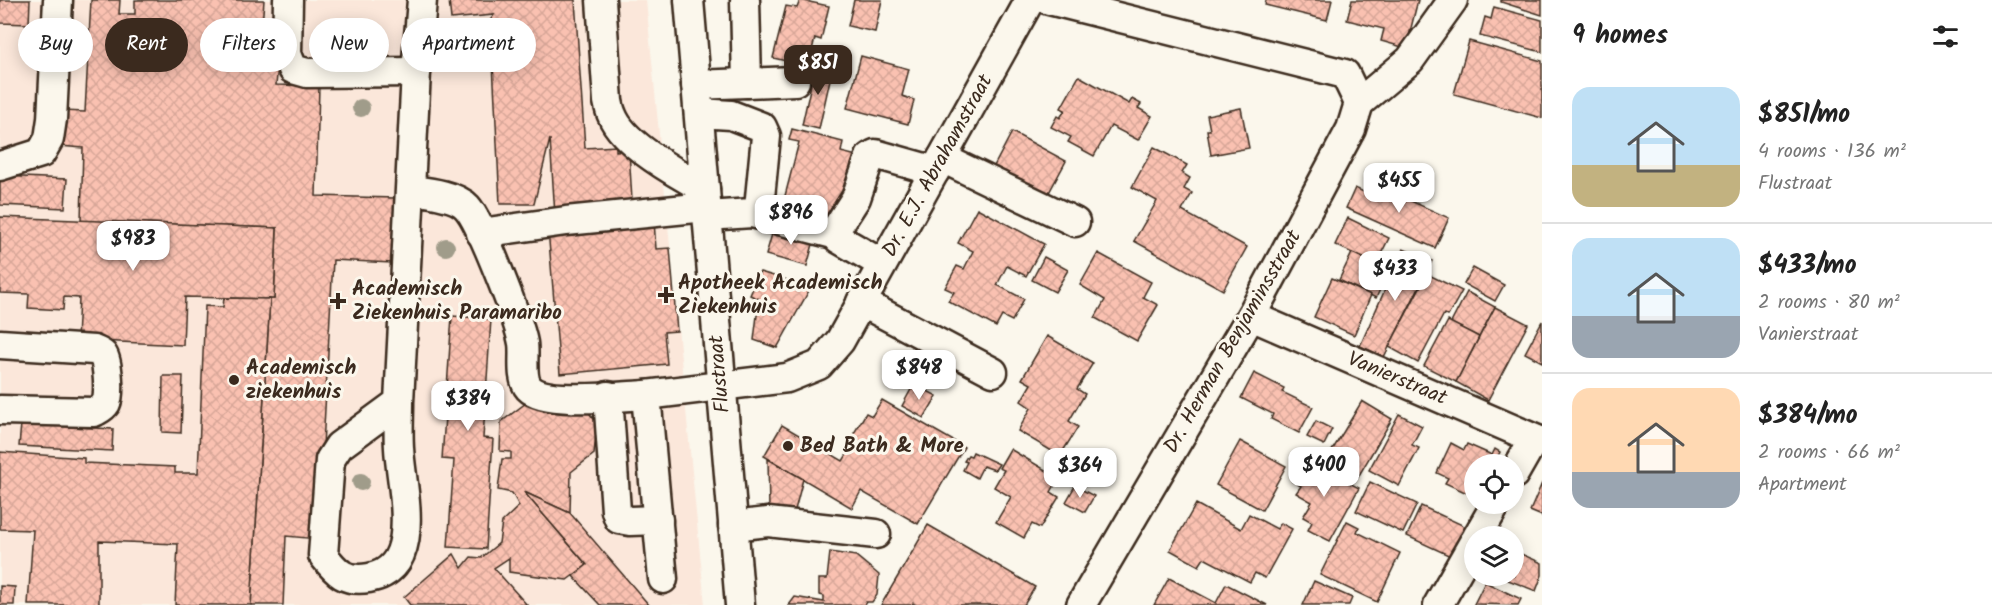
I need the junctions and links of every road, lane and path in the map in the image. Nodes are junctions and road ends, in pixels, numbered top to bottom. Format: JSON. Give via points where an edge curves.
{"nodes":[{"id":1,"x":58,"y":0,"type":"edge"},
{"id":2,"x":601,"y":0,"type":"edge"},
{"id":3,"x":689,"y":0,"type":"edge"},
{"id":4,"x":746,"y":0,"type":"edge"},
{"id":5,"x":1030,"y":0,"type":"edge"},
{"id":6,"x":1049,"y":0,"type":"edge"},
{"id":7,"x":1453,"y":0,"type":"edge"},
{"id":8,"x":417,"y":1,"type":"edge"},
{"id":9,"x":295,"y":3,"type":"edge"},
{"id":10,"x":417,"y":18,"type":"edge"},
{"id":11,"x":416,"y":72,"type":"joint"},
{"id":12,"x":795,"y":81,"type":"dead end"},
{"id":13,"x":747,"y":83,"type":"junction"},
{"id":14,"x":696,"y":84,"type":"junction"},
{"id":15,"x":1359,"y":103,"type":"junction"},
{"id":16,"x":699,"y":114,"type":"junction"},
{"id":17,"x":938,"y":165,"type":"junction"},
{"id":18,"x":0,"y":166,"type":"edge"},
{"id":19,"x":411,"y":190,"type":"junction"},
{"id":20,"x":706,"y":204,"type":"junction"},
{"id":21,"x":752,"y":213,"type":"junction"},
{"id":22,"x":1075,"y":222,"type":"dead end"},
{"id":23,"x":481,"y":233,"type":"junction"},
{"id":24,"x":837,"y":235,"type":"junction"},
{"id":25,"x":882,"y":264,"type":"junction"},
{"id":26,"x":861,"y":302,"type":"junction"},
{"id":27,"x":1251,"y":316,"type":"junction"},
{"id":28,"x":0,"y":345,"type":"edge"},
{"id":29,"x":993,"y":372,"type":"dead end"},
{"id":30,"x":721,"y":387,"type":"junction"},
{"id":31,"x":646,"y":395,"type":"junction"},
{"id":32,"x":608,"y":396,"type":"junction"},
{"id":33,"x":399,"y":402,"type":"junction"},
{"id":34,"x":0,"y":410,"type":"edge"},
{"id":35,"x":1538,"y":441,"type":"edge"},
{"id":36,"x":1524,"y":460,"type":"edge"},
{"id":37,"x":658,"y":520,"type":"junction"},
{"id":38,"x":733,"y":526,"type":"junction"},
{"id":39,"x":876,"y":534,"type":"dead end"},
{"id":40,"x":1464,"y":560,"type":"edge"},
{"id":41,"x":663,"y":579,"type":"dead end"},
{"id":42,"x":740,"y":605,"type":"edge"},
{"id":43,"x":1081,"y":605,"type":"edge"},
{"id":44,"x":1438,"y":605,"type":"edge"}],
"edges":[{"from":1,"to":18,"type":"street","via":[[49,139],[41,153]]},
{"from":2,"to":20,"type":"street","via":[[612,116],[621,129]]},
{"from":3,"to":14,"type":"street","name":"Flustraat"},
{"from":4,"to":13,"type":"street"},
{"from":5,"to":17,"type":"street","name":"Dr. E.J. Abrahamstraat"},
{"from":6,"to":15,"type":"street","via":[[1345,74]]},
{"from":7,"to":15,"type":"street","via":[[1410,60]]},
{"from":8,"to":10,"type":"street"},
{"from":9,"to":11,"type":"street","via":[[287,54],[293,69],[307,73]]},
{"from":11,"to":19,"type":"street"},
{"from":12,"to":13,"type":"street"},
{"from":13,"to":14,"type":"street"},
{"from":14,"to":16,"type":"street","name":"Flustraat"},
{"from":15,"to":27,"type":"street","name":"Dr. Herman Benjaminsstraat","via":[[1351,129]]},
{"from":16,"to":20,"type":"street","name":"Flustraat"},
{"from":16,"to":21,"type":"street","via":[[731,115],[762,126],[766,146],[759,208]]},
{"from":17,"to":22,"type":"street"},
{"from":17,"to":24,"type":"street","via":[[872,155],[856,198],[836,229]]},
{"from":17,"to":25,"type":"street","name":"Dr. E.J. Abrahamstraat"},
{"from":19,"to":23,"type":"street","via":[[441,194],[466,206]]},
{"from":19,"to":33,"type":"street"},
{"from":20,"to":21,"type":"street"},
{"from":20,"to":23,"type":"street"},
{"from":20,"to":30,"type":"street","name":"Flustraat"},
{"from":21,"to":24,"type":"street"},
{"from":23,"to":32,"type":"street","name":"Dr. E.J. Abrahamstraat","via":[[523,342],[529,387],[542,395],[563,398]]},
{"from":24,"to":25,"type":"street"},
{"from":25,"to":26,"type":"street","name":"Dr. E.J. Abrahamstraat"},
{"from":26,"to":29,"type":"street"},
{"from":26,"to":30,"type":"street","name":"Dr. E.J. Abrahamstraat","via":[[840,341],[819,365],[787,378]]},
{"from":27,"to":35,"type":"street","name":"Vanierstraat"},
{"from":27,"to":43,"type":"street","name":"Dr. Herman Benjaminsstraat"},
{"from":28,"to":34,"type":"street","via":[[94,350],[102,354],[106,364],[107,386],[107,400],[94,412]]},
{"from":30,"to":31,"type":"street","name":"Dr. E.J. Abrahamstraat"},
{"from":30,"to":38,"type":"street","name":"Flustraat"},
{"from":31,"to":32,"type":"street","name":"Dr. E.J. Abrahamstraat"},
{"from":31,"to":37,"type":"street"},
{"from":32,"to":37,"type":"street","via":[[616,511],[620,519]]},
{"from":33,"to":33,"type":"street","via":[[406,527],[402,553],[389,571],[352,579],[335,572],[323,555],[330,460],[339,446]]},
{"from":35,"to":36,"type":"street"},
{"from":37,"to":41,"type":"street"},
{"from":38,"to":39,"type":"street","via":[[768,522]]},
{"from":38,"to":42,"type":"street","name":"Flustraat"},
{"from":40,"to":44,"type":"street"}]}
